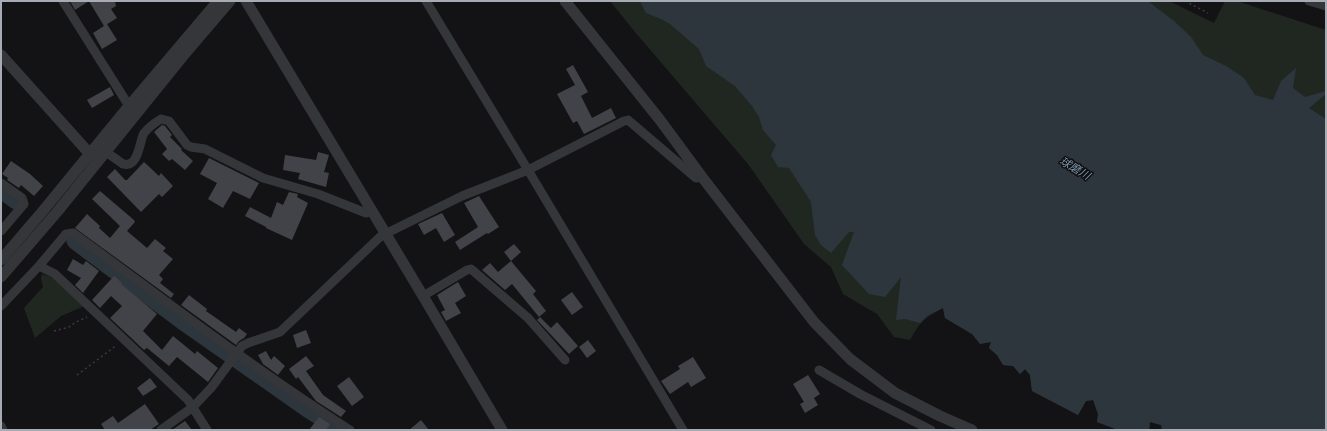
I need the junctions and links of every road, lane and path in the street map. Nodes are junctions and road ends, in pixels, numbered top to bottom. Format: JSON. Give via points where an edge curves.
{"nodes":[{"id":1,"x":63,"y":1,"type":"edge"},
{"id":2,"x":218,"y":1,"type":"edge"},
{"id":3,"x":230,"y":1,"type":"edge"},
{"id":4,"x":246,"y":1,"type":"edge"},
{"id":5,"x":426,"y":1,"type":"edge"},
{"id":6,"x":565,"y":1,"type":"edge"},
{"id":7,"x":1185,"y":1,"type":"edge"},
{"id":8,"x":1310,"y":1,"type":"edge"},
{"id":9,"x":1326,"y":6,"type":"edge"},
{"id":10,"x":1208,"y":13,"type":"dead end"},
{"id":11,"x":1,"y":54,"type":"edge"},
{"id":12,"x":129,"y":106,"type":"junction"},
{"id":13,"x":106,"y":152,"type":"junction"},
{"id":14,"x":89,"y":153,"type":"junction"},
{"id":15,"x":528,"y":170,"type":"junction"},
{"id":16,"x":702,"y":177,"type":"junction"},
{"id":17,"x":1,"y":183,"type":"edge"},
{"id":18,"x":371,"y":210,"type":"junction"},
{"id":19,"x":1,"y":231,"type":"edge"},
{"id":20,"x":385,"y":234,"type":"junction"},
{"id":21,"x":1,"y":260,"type":"edge"},
{"id":22,"x":39,"y":266,"type":"junction"},
{"id":23,"x":1,"y":277,"type":"edge"},
{"id":24,"x":423,"y":296,"type":"junction"},
{"id":25,"x":1,"y":306,"type":"edge"},
{"id":26,"x":96,"y":314,"type":"junction"},
{"id":27,"x":54,"y":331,"type":"dead end"},
{"id":28,"x":123,"y":340,"type":"junction"},
{"id":29,"x":236,"y":354,"type":"junction"},
{"id":30,"x":565,"y":360,"type":"dead end"},
{"id":31,"x":819,"y":370,"type":"dead end"},
{"id":32,"x":77,"y":375,"type":"dead end"},
{"id":33,"x":193,"y":407,"type":"junction"},
{"id":34,"x":1,"y":426,"type":"edge"},
{"id":35,"x":163,"y":429,"type":"edge"},
{"id":36,"x":3,"y":430,"type":"edge"},
{"id":37,"x":207,"y":430,"type":"edge"},
{"id":38,"x":350,"y":430,"type":"edge"},
{"id":39,"x":502,"y":430,"type":"edge"},
{"id":40,"x":684,"y":430,"type":"edge"},
{"id":41,"x":931,"y":430,"type":"edge"},
{"id":42,"x":972,"y":430,"type":"edge"}],
"edges":[{"from":1,"to":12,"type":"street"},
{"from":2,"to":12,"type":"street"},
{"from":3,"to":13,"type":"street"},
{"from":4,"to":18,"type":"street"},
{"from":5,"to":15,"type":"street"},
{"from":6,"to":16,"type":"street"},
{"from":7,"to":10,"type":"path"},
{"from":8,"to":9,"type":"street"},
{"from":11,"to":14,"type":"street"},
{"from":12,"to":14,"type":"street"},
{"from":13,"to":14,"type":"street"},
{"from":13,"to":18,"type":"street","via":[[123,164],[130,163],[137,157],[145,133],[157,121],[165,119],[191,147],[205,149],[263,178],[318,194],[366,212]]},
{"from":13,"to":23,"type":"street"},
{"from":14,"to":21,"type":"street"},
{"from":15,"to":16,"type":"street","via":[[628,120],[696,178]]},
{"from":15,"to":20,"type":"street","via":[[462,196]]},
{"from":15,"to":40,"type":"street"},
{"from":16,"to":42,"type":"street","via":[[814,322],[850,359],[895,393]]},
{"from":17,"to":19,"type":"street","via":[[22,198],[24,204]]},
{"from":18,"to":20,"type":"street"},
{"from":20,"to":24,"type":"street"},
{"from":20,"to":29,"type":"street","via":[[280,332],[248,342]]},
{"from":22,"to":25,"type":"street"},
{"from":22,"to":26,"type":"street","via":[[55,274]]},
{"from":22,"to":29,"type":"street","via":[[66,234],[73,233]]},
{"from":24,"to":30,"type":"street","via":[[471,269],[528,318]]},
{"from":24,"to":39,"type":"street"},
{"from":26,"to":27,"type":"path"},
{"from":26,"to":28,"type":"street"},
{"from":28,"to":32,"type":"path"},
{"from":28,"to":33,"type":"street"},
{"from":29,"to":33,"type":"street","via":[[212,388]]},
{"from":29,"to":38,"type":"street"},
{"from":31,"to":41,"type":"street"},
{"from":33,"to":35,"type":"street"},
{"from":33,"to":37,"type":"street"},
{"from":34,"to":36,"type":"street"}]}
